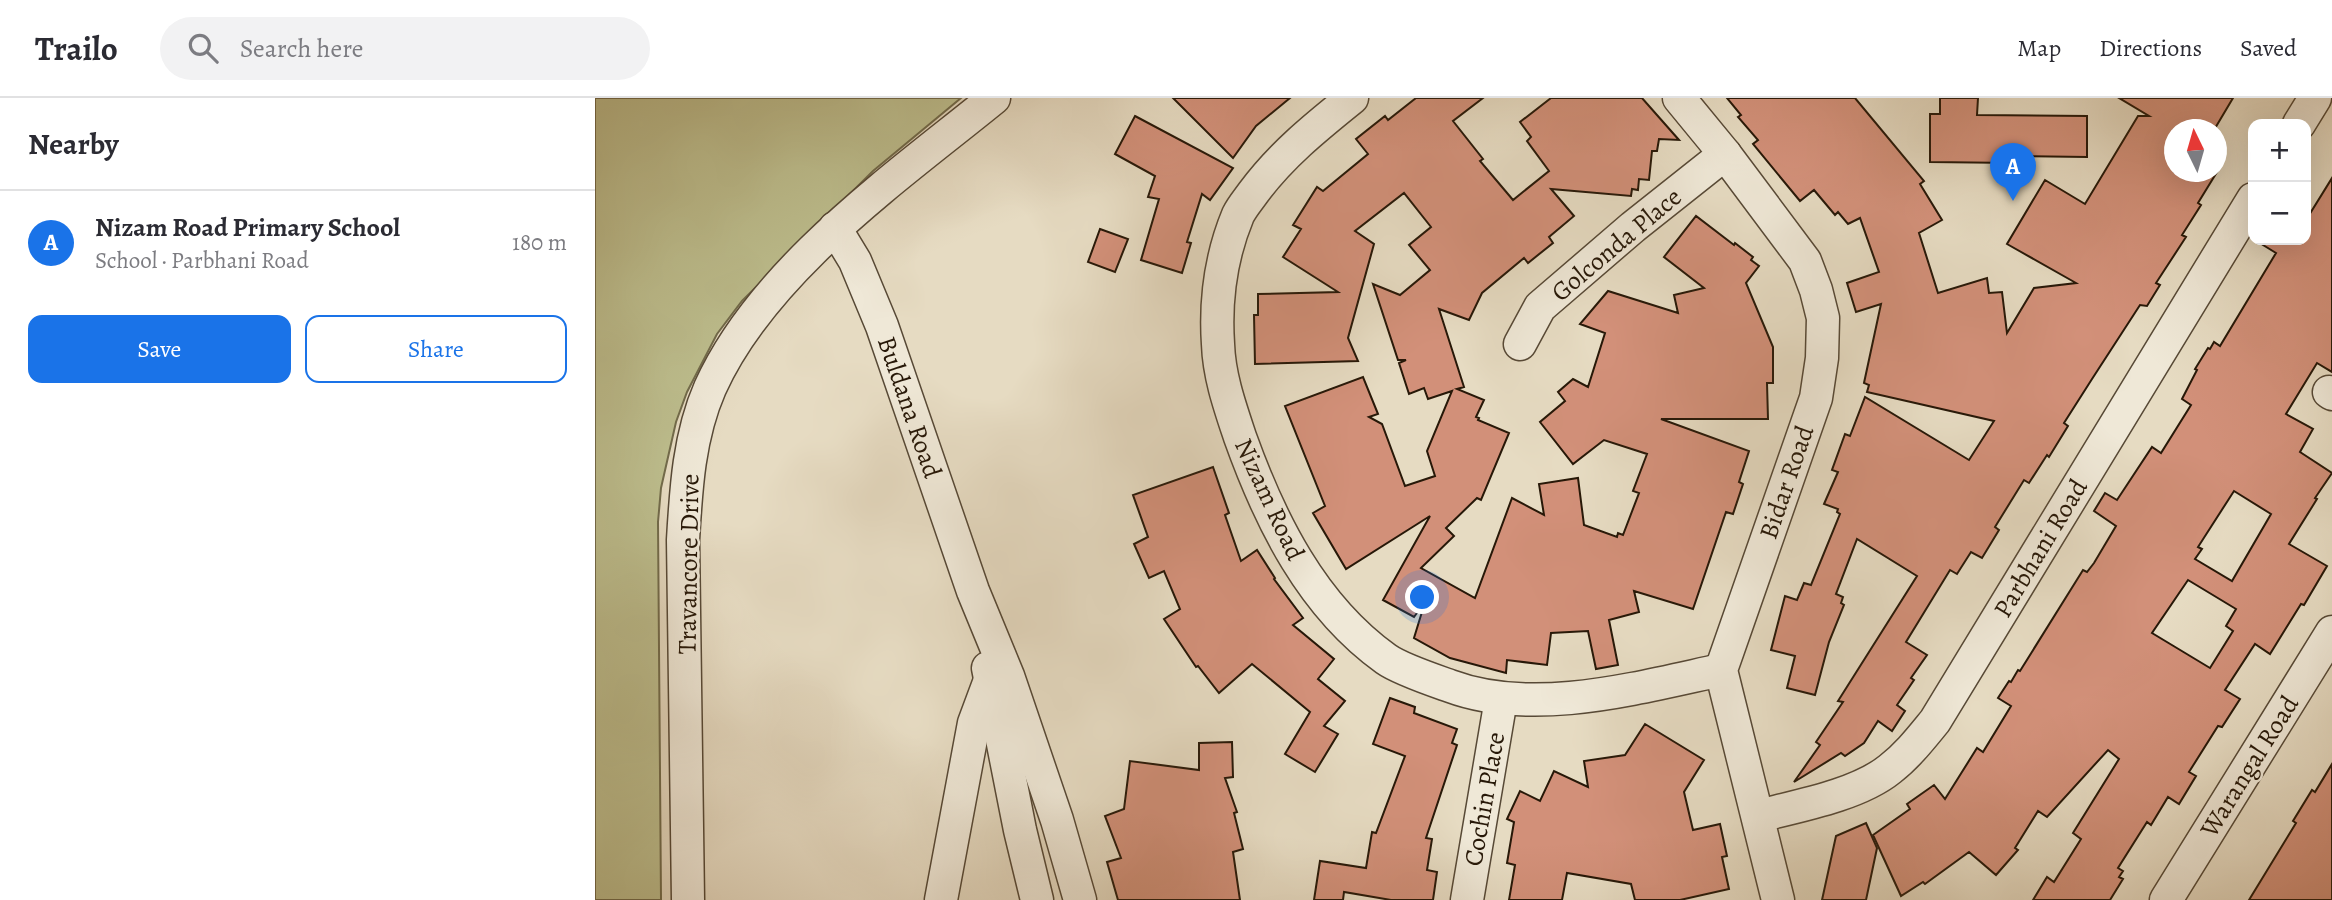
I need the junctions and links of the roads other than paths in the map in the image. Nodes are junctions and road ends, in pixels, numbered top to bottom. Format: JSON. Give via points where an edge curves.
{"nodes":[{"id":1,"x":995,"y":98,"type":"edge"},
{"id":2,"x":1352,"y":98,"type":"edge"},
{"id":3,"x":1678,"y":98,"type":"edge"},
{"id":4,"x":2315,"y":98,"type":"edge"},
{"id":5,"x":2302,"y":119,"type":"edge"},
{"id":6,"x":1725,"y":154,"type":"junction"},
{"id":7,"x":2248,"y":207,"type":"edge"},
{"id":8,"x":835,"y":228,"type":"junction"},
{"id":9,"x":1520,"y":344,"type":"dead end"},
{"id":10,"x":973,"y":591,"type":"junction"},
{"id":11,"x":2332,"y":632,"type":"edge"},
{"id":12,"x":1721,"y":670,"type":"junction"},
{"id":13,"x":990,"y":679,"type":"junction"},
{"id":14,"x":1501,"y":699,"type":"junction"},
{"id":15,"x":1758,"y":816,"type":"junction"},
{"id":16,"x":688,"y":900,"type":"edge"},
{"id":17,"x":941,"y":900,"type":"edge"},
{"id":18,"x":1037,"y":900,"type":"edge"},
{"id":19,"x":1080,"y":900,"type":"edge"},
{"id":20,"x":1467,"y":900,"type":"edge"},
{"id":21,"x":1778,"y":900,"type":"edge"},
{"id":22,"x":2166,"y":900,"type":"edge"}],
"edges":[{"from":1,"to":8,"type":"street","name":"Travancore Drive"},
{"from":2,"to":14,"type":"street","name":"Nizam Road","via":[[1269,172],[1239,212],[1221,268],[1217,308],[1222,377],[1251,466],[1289,550],[1338,617],[1388,660],[1452,687]]},
{"from":3,"to":6,"type":"street","name":"Bidar Road"},
{"from":4,"to":5,"type":"street"},
{"from":6,"to":9,"type":"street","name":"Golconda Place","via":[[1540,307]]},
{"from":6,"to":12,"type":"street","name":"Bidar Road","via":[[1805,261],[1823,318],[1816,398]]},
{"from":7,"to":15,"type":"street","name":"Parbhani Road","via":[[1935,721],[1913,749],[1888,771],[1857,786],[1820,801]]},
{"from":8,"to":10,"type":"street","name":"Buldana Road","via":[[855,261],[882,326]]},
{"from":8,"to":16,"type":"street","name":"Travancore Drive","via":[[735,343],[710,388],[695,435],[683,540]]},
{"from":10,"to":13,"type":"street","name":"Buldana Road"},
{"from":10,"to":19,"type":"street","name":"Buldana Road","via":[[1013,689]]},
{"from":11,"to":22,"type":"street","name":"Warangal Road"},
{"from":12,"to":14,"type":"street","name":"Nizam Road","via":[[1606,695]]},
{"from":12,"to":15,"type":"street"},
{"from":13,"to":17,"type":"street","via":[[974,723]]},
{"from":13,"to":18,"type":"street","name":"Buldana Road"},
{"from":14,"to":20,"type":"street","name":"Cochin Place"},
{"from":15,"to":21,"type":"street"}]}
